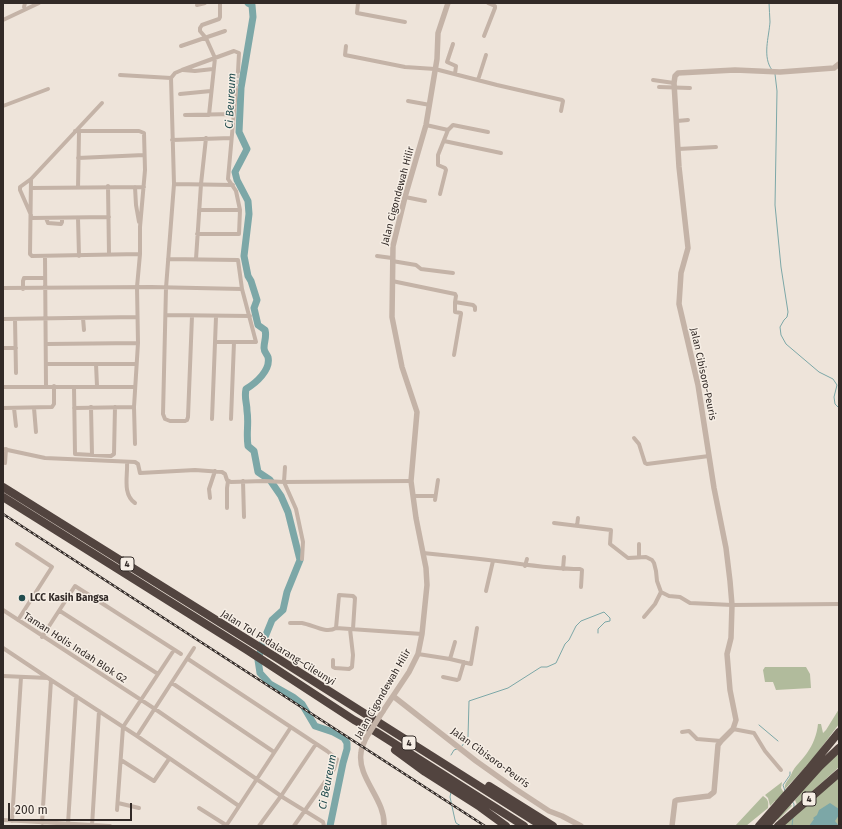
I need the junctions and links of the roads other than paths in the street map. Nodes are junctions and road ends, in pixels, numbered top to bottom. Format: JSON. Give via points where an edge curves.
{"nodes":[{"id":1,"x":39,"y":3,"type":"edge"},
{"id":2,"x":205,"y":3,"type":"edge"},
{"id":3,"x":220,"y":3,"type":"edge"},
{"id":4,"x":358,"y":3,"type":"edge"},
{"id":5,"x":448,"y":3,"type":"edge"},
{"id":6,"x":488,"y":3,"type":"edge"},
{"id":7,"x":197,"y":5,"type":"dead end"},
{"id":8,"x":3,"y":20,"type":"edge"},
{"id":9,"x":405,"y":22,"type":"dead end"},
{"id":10,"x":225,"y":31,"type":"dead end"},
{"id":11,"x":484,"y":36,"type":"dead end"},
{"id":12,"x":206,"y":38,"type":"junction"},
{"id":13,"x":453,"y":44,"type":"dead end"},
{"id":14,"x":182,"y":46,"type":"dead end"},
{"id":15,"x":346,"y":46,"type":"dead end"},
{"id":16,"x":486,"y":55,"type":"dead end"},
{"id":17,"x":214,"y":58,"type":"junction"},
{"id":18,"x":839,"y":64,"type":"edge"},
{"id":19,"x":213,"y":69,"type":"junction"},
{"id":20,"x":435,"y":69,"type":"junction"},
{"id":21,"x":182,"y":70,"type":"junction"},
{"id":22,"x":238,"y":72,"type":"tunnel mouth"},
{"id":23,"x":455,"y":74,"type":"junction"},
{"id":24,"x":120,"y":75,"type":"dead end"},
{"id":25,"x":171,"y":78,"type":"junction"},
{"id":26,"x":478,"y":80,"type":"junction"},
{"id":27,"x":653,"y":80,"type":"dead end"},
{"id":28,"x":674,"y":85,"type":"junction"},
{"id":29,"x":659,"y":87,"type":"dead end"},
{"id":30,"x":690,"y":88,"type":"dead end"},
{"id":31,"x":48,"y":89,"type":"dead end"},
{"id":32,"x":236,"y":90,"type":"tunnel mouth"},
{"id":33,"x":211,"y":91,"type":"junction"},
{"id":34,"x":180,"y":94,"type":"dead end"},
{"id":35,"x":408,"y":100,"type":"dead end"},
{"id":36,"x":102,"y":103,"type":"dead end"},
{"id":37,"x":430,"y":105,"type":"junction"},
{"id":38,"x":3,"y":106,"type":"edge"},
{"id":39,"x":561,"y":111,"type":"dead end"},
{"id":40,"x":233,"y":114,"type":"junction"},
{"id":41,"x":185,"y":115,"type":"dead end"},
{"id":42,"x":209,"y":115,"type":"junction"},
{"id":43,"x":688,"y":120,"type":"dead end"},
{"id":44,"x":677,"y":121,"type":"junction"},
{"id":45,"x":426,"y":124,"type":"junction"},
{"id":46,"x":448,"y":130,"type":"junction"},
{"id":47,"x":77,"y":132,"type":"junction"},
{"id":48,"x":488,"y":132,"type":"dead end"},
{"id":49,"x":206,"y":138,"type":"junction"},
{"id":50,"x":231,"y":138,"type":"junction"},
{"id":51,"x":172,"y":140,"type":"junction"},
{"id":52,"x":444,"y":141,"type":"junction"},
{"id":53,"x":716,"y":147,"type":"dead end"},
{"id":54,"x":678,"y":149,"type":"junction"},
{"id":55,"x":501,"y":153,"type":"dead end"},
{"id":56,"x":144,"y":155,"type":"junction"},
{"id":57,"x":78,"y":158,"type":"junction"},
{"id":58,"x":31,"y":179,"type":"junction"},
{"id":59,"x":174,"y":184,"type":"junction"},
{"id":60,"x":201,"y":184,"type":"junction"},
{"id":61,"x":233,"y":185,"type":"junction"},
{"id":62,"x":108,"y":186,"type":"junction"},
{"id":63,"x":135,"y":187,"type":"junction"},
{"id":64,"x":144,"y":187,"type":"junction"},
{"id":65,"x":31,"y":188,"type":"junction"},
{"id":66,"x":78,"y":188,"type":"junction"},
{"id":67,"x":440,"y":194,"type":"dead end"},
{"id":68,"x":405,"y":197,"type":"junction"},
{"id":69,"x":425,"y":202,"type":"dead end"},
{"id":70,"x":199,"y":210,"type":"junction"},
{"id":71,"x":240,"y":210,"type":"junction"},
{"id":72,"x":31,"y":216,"type":"junction"},
{"id":73,"x":109,"y":217,"type":"junction"},
{"id":74,"x":78,"y":218,"type":"junction"},
{"id":75,"x":140,"y":227,"type":"junction"},
{"id":76,"x":197,"y":234,"type":"junction"},
{"id":77,"x":109,"y":254,"type":"junction"},
{"id":78,"x":140,"y":254,"type":"junction"},
{"id":79,"x":45,"y":256,"type":"junction"},
{"id":80,"x":79,"y":256,"type":"junction"},
{"id":81,"x":377,"y":256,"type":"dead end"},
{"id":82,"x":168,"y":259,"type":"junction"},
{"id":83,"x":196,"y":259,"type":"junction"},
{"id":84,"x":392,"y":259,"type":"junction"},
{"id":85,"x":453,"y":273,"type":"dead end"},
{"id":86,"x":46,"y":278,"type":"junction"},
{"id":87,"x":392,"y":281,"type":"junction"},
{"id":88,"x":4,"y":287,"type":"edge"},
{"id":89,"x":137,"y":287,"type":"junction"},
{"id":90,"x":46,"y":288,"type":"junction"},
{"id":91,"x":166,"y":288,"type":"junction"},
{"id":92,"x":23,"y":289,"type":"junction"},
{"id":93,"x":242,"y":289,"type":"junction"},
{"id":94,"x":455,"y":302,"type":"junction"},
{"id":95,"x":475,"y":310,"type":"dead end"},
{"id":96,"x":166,"y":315,"type":"junction"},
{"id":97,"x":192,"y":316,"type":"junction"},
{"id":98,"x":250,"y":316,"type":"junction"},
{"id":99,"x":137,"y":317,"type":"junction"},
{"id":100,"x":216,"y":317,"type":"junction"},
{"id":101,"x":46,"y":318,"type":"junction"},
{"id":102,"x":83,"y":318,"type":"junction"},
{"id":103,"x":3,"y":319,"type":"edge"},
{"id":104,"x":15,"y":319,"type":"junction"},
{"id":105,"x":84,"y":330,"type":"dead end"},
{"id":106,"x":215,"y":342,"type":"junction"},
{"id":107,"x":234,"y":342,"type":"junction"},
{"id":108,"x":138,"y":343,"type":"junction"},
{"id":109,"x":47,"y":344,"type":"junction"},
{"id":110,"x":3,"y":348,"type":"edge"},
{"id":111,"x":16,"y":348,"type":"junction"},
{"id":112,"x":454,"y":355,"type":"dead end"},
{"id":113,"x":47,"y":364,"type":"junction"},
{"id":114,"x":96,"y":364,"type":"junction"},
{"id":115,"x":136,"y":364,"type":"junction"},
{"id":116,"x":16,"y":374,"type":"dead end"},
{"id":117,"x":46,"y":386,"type":"junction"},
{"id":118,"x":54,"y":386,"type":"junction"},
{"id":119,"x":97,"y":386,"type":"junction"},
{"id":120,"x":3,"y":387,"type":"edge"},
{"id":121,"x":74,"y":387,"type":"junction"},
{"id":122,"x":135,"y":387,"type":"junction"},
{"id":123,"x":115,"y":406,"type":"junction"},
{"id":124,"x":91,"y":407,"type":"junction"},
{"id":125,"x":134,"y":407,"type":"junction"},
{"id":126,"x":3,"y":408,"type":"edge"},
{"id":127,"x":14,"y":408,"type":"junction"},
{"id":128,"x":34,"y":408,"type":"junction"},
{"id":129,"x":74,"y":408,"type":"junction"},
{"id":130,"x":231,"y":418,"type":"dead end"},
{"id":131,"x":212,"y":419,"type":"dead end"},
{"id":132,"x":16,"y":426,"type":"dead end"},
{"id":133,"x":36,"y":432,"type":"dead end"},
{"id":134,"x":634,"y":438,"type":"dead end"},
{"id":135,"x":135,"y":444,"type":"dead end"},
{"id":136,"x":4,"y":449,"type":"edge"},
{"id":137,"x":75,"y":454,"type":"junction"},
{"id":138,"x":92,"y":455,"type":"junction"},
{"id":139,"x":709,"y":456,"type":"junction"},
{"id":140,"x":75,"y":460,"type":"junction"},
{"id":141,"x":127,"y":462,"type":"junction"},
{"id":142,"x":5,"y":463,"type":"dead end"},
{"id":143,"x":285,"y":467,"type":"dead end"},
{"id":144,"x":215,"y":471,"type":"junction"},
{"id":145,"x":438,"y":480,"type":"dead end"},
{"id":146,"x":228,"y":481,"type":"junction"},
{"id":147,"x":243,"y":481,"type":"junction"},
{"id":148,"x":411,"y":481,"type":"junction"},
{"id":149,"x":284,"y":482,"type":"junction"},
{"id":150,"x":3,"y":487,"type":"edge"},
{"id":151,"x":413,"y":496,"type":"junction"},
{"id":152,"x":3,"y":497,"type":"edge"},
{"id":153,"x":210,"y":498,"type":"dead end"},
{"id":154,"x":135,"y":503,"type":"dead end"},
{"id":155,"x":227,"y":508,"type":"dead end"},
{"id":156,"x":244,"y":517,"type":"dead end"},
{"id":157,"x":578,"y":518,"type":"dead end"},
{"id":158,"x":554,"y":523,"type":"dead end"},
{"id":159,"x":577,"y":526,"type":"junction"},
{"id":160,"x":17,"y":544,"type":"dead end"},
{"id":161,"x":639,"y":544,"type":"dead end"},
{"id":162,"x":423,"y":553,"type":"junction"},
{"id":163,"x":564,"y":557,"type":"dead end"},
{"id":164,"x":639,"y":557,"type":"junction"},
{"id":165,"x":302,"y":558,"type":"dead end"},
{"id":166,"x":527,"y":559,"type":"dead end"},
{"id":167,"x":493,"y":561,"type":"junction"},
{"id":168,"x":525,"y":566,"type":"junction"},
{"id":169,"x":563,"y":569,"type":"junction"},
{"id":170,"x":581,"y":587,"type":"dead end"},
{"id":171,"x":486,"y":590,"type":"dead end"},
{"id":172,"x":662,"y":592,"type":"junction"},
{"id":173,"x":839,"y":604,"type":"edge"},
{"id":174,"x":732,"y":605,"type":"junction"},
{"id":175,"x":3,"y":610,"type":"edge"},
{"id":176,"x":60,"y":611,"type":"junction"},
{"id":177,"x":644,"y":617,"type":"dead end"},
{"id":178,"x":18,"y":620,"type":"junction"},
{"id":179,"x":290,"y":623,"type":"dead end"},
{"id":180,"x":336,"y":628,"type":"junction"},
{"id":181,"x":477,"y":628,"type":"dead end"},
{"id":182,"x":352,"y":629,"type":"junction"},
{"id":183,"x":422,"y":634,"type":"junction"},
{"id":184,"x":42,"y":637,"type":"junction"},
{"id":185,"x":455,"y":642,"type":"dead end"},
{"id":186,"x":3,"y":648,"type":"edge"},
{"id":187,"x":194,"y":648,"type":"dead end"},
{"id":188,"x":174,"y":650,"type":"junction"},
{"id":189,"x":181,"y":654,"type":"dead end"},
{"id":190,"x":418,"y":654,"type":"junction"},
{"id":191,"x":188,"y":659,"type":"junction"},
{"id":192,"x":450,"y":659,"type":"junction"},
{"id":193,"x":333,"y":660,"type":"dead end"},
{"id":194,"x":464,"y":662,"type":"junction"},
{"id":195,"x":158,"y":674,"type":"junction"},
{"id":196,"x":3,"y":676,"type":"edge"},
{"id":197,"x":21,"y":677,"type":"junction"},
{"id":198,"x":443,"y":677,"type":"dead end"},
{"id":199,"x":49,"y":679,"type":"junction"},
{"id":200,"x":172,"y":683,"type":"junction"},
{"id":201,"x":76,"y":696,"type":"junction"},
{"id":202,"x":393,"y":696,"type":"junction"},
{"id":203,"x":139,"y":700,"type":"junction"},
{"id":204,"x":155,"y":710,"type":"junction"},
{"id":205,"x":99,"y":711,"type":"junction"},
{"id":206,"x":354,"y":720,"type":"junction"},
{"id":207,"x":123,"y":727,"type":"junction"},
{"id":208,"x":291,"y":727,"type":"junction"},
{"id":209,"x":733,"y":729,"type":"junction"},
{"id":210,"x":682,"y":732,"type":"dead end"},
{"id":211,"x":839,"y":732,"type":"edge"},
{"id":212,"x":136,"y":736,"type":"junction"},
{"id":213,"x":721,"y":741,"type":"junction"},
{"id":214,"x":408,"y":742,"type":"junction"},
{"id":215,"x":316,"y":744,"type":"junction"},
{"id":216,"x":839,"y":748,"type":"edge"},
{"id":217,"x":274,"y":752,"type":"junction"},
{"id":218,"x":169,"y":758,"type":"junction"},
{"id":219,"x":822,"y":759,"type":"junction"},
{"id":220,"x":120,"y":760,"type":"junction"},
{"id":221,"x":781,"y":770,"type":"dead end"},
{"id":222,"x":839,"y":772,"type":"edge"},
{"id":223,"x":256,"y":780,"type":"junction"},
{"id":224,"x":281,"y":796,"type":"junction"},
{"id":225,"x":118,"y":803,"type":"junction"},
{"id":226,"x":239,"y":806,"type":"junction"},
{"id":227,"x":777,"y":807,"type":"junction"},
{"id":228,"x":139,"y":808,"type":"dead end"},
{"id":229,"x":199,"y":808,"type":"dead end"},
{"id":230,"x":117,"y":810,"type":"dead end"},
{"id":231,"x":528,"y":810,"type":"junction"},
{"id":232,"x":305,"y":811,"type":"junction"},
{"id":233,"x":3,"y":820,"type":"edge"},
{"id":234,"x":12,"y":821,"type":"junction"},
{"id":235,"x":42,"y":823,"type":"junction"},
{"id":236,"x":68,"y":824,"type":"junction"},
{"id":237,"x":778,"y":825,"type":"edge"},
{"id":238,"x":92,"y":826,"type":"edge"},
{"id":239,"x":110,"y":826,"type":"edge"},
{"id":240,"x":226,"y":826,"type":"edge"},
{"id":241,"x":259,"y":826,"type":"edge"},
{"id":242,"x":294,"y":826,"type":"edge"},
{"id":243,"x":324,"y":826,"type":"edge"},
{"id":244,"x":384,"y":826,"type":"edge"},
{"id":245,"x":506,"y":826,"type":"edge"},
{"id":246,"x":524,"y":826,"type":"edge"},
{"id":247,"x":542,"y":826,"type":"edge"},
{"id":248,"x":553,"y":826,"type":"edge"},
{"id":249,"x":556,"y":826,"type":"edge"},
{"id":250,"x":581,"y":826,"type":"edge"},
{"id":251,"x":672,"y":826,"type":"edge"},
{"id":252,"x":752,"y":826,"type":"edge"},
{"id":253,"x":759,"y":826,"type":"edge"},
{"id":254,"x":766,"y":826,"type":"edge"}],
"edges":[{"from":1,"to":8,"type":"street"},
{"from":2,"to":7,"type":"street"},
{"from":3,"to":12,"type":"street","via":[[219,19],[200,27]]},
{"from":4,"to":9,"type":"street","via":[[357,13]]},
{"from":5,"to":20,"type":"street","name":"Jalan Cigondewah Hilir","via":[[438,33]]},
{"from":6,"to":11,"type":"street","via":[[495,8]]},
{"from":10,"to":12,"type":"street"},
{"from":12,"to":14,"type":"street"},
{"from":12,"to":17,"type":"street"},
{"from":13,"to":23,"type":"street","via":[[447,62],[456,66]]},
{"from":15,"to":20,"type":"street","via":[[345,55],[409,68]]},
{"from":16,"to":26,"type":"street"},
{"from":17,"to":19,"type":"street"},
{"from":17,"to":21,"type":"street"},
{"from":17,"to":22,"type":"street","via":[[236,51],[239,53]]},
{"from":18,"to":28,"type":"street","via":[[834,68],[780,72],[736,70],[678,73]]},
{"from":19,"to":21,"type":"street"},
{"from":19,"to":33,"type":"street"},
{"from":20,"to":23,"type":"street"},
{"from":20,"to":37,"type":"street","name":"Jalan Cigondewah Hilir"},
{"from":21,"to":25,"type":"street"},
{"from":23,"to":26,"type":"street"},
{"from":24,"to":25,"type":"street"},
{"from":25,"to":51,"type":"street"},
{"from":26,"to":39,"type":"street","via":[[562,100]]},
{"from":27,"to":28,"type":"street"},
{"from":28,"to":29,"type":"street"},
{"from":28,"to":30,"type":"street"},
{"from":28,"to":44,"type":"street","name":"Jalan Cibisoro-Peuris"},
{"from":31,"to":38,"type":"street"},
{"from":32,"to":40,"type":"street"},
{"from":33,"to":34,"type":"street"},
{"from":33,"to":42,"type":"street"},
{"from":35,"to":37,"type":"street"},
{"from":36,"to":47,"type":"street"},
{"from":37,"to":45,"type":"street","name":"Jalan Cigondewah Hilir"},
{"from":40,"to":42,"type":"street"},
{"from":40,"to":50,"type":"street"},
{"from":41,"to":42,"type":"street"},
{"from":43,"to":44,"type":"street"},
{"from":44,"to":54,"type":"street","name":"Jalan Cibisoro-Peuris"},
{"from":45,"to":46,"type":"street"},
{"from":45,"to":68,"type":"street","name":"Jalan Cigondewah Hilir"},
{"from":46,"to":48,"type":"street","via":[[453,125]]},
{"from":46,"to":52,"type":"street"},
{"from":47,"to":56,"type":"street","via":[[141,131],[144,133]]},
{"from":47,"to":57,"type":"street"},
{"from":47,"to":58,"type":"street"},
{"from":49,"to":50,"type":"street"},
{"from":49,"to":51,"type":"street"},
{"from":49,"to":60,"type":"street"},
{"from":50,"to":61,"type":"street","via":[[228,179]]},
{"from":51,"to":59,"type":"street"},
{"from":52,"to":55,"type":"street"},
{"from":52,"to":67,"type":"street","via":[[437,162],[446,170]]},
{"from":53,"to":54,"type":"street"},
{"from":54,"to":139,"type":"street","name":"Jalan Cibisoro-Peuris","via":[[688,248],[681,273],[679,304],[698,385]]},
{"from":56,"to":57,"type":"street"},
{"from":56,"to":64,"type":"street"},
{"from":57,"to":66,"type":"street"},
{"from":58,"to":65,"type":"street"},
{"from":58,"to":72,"type":"street","via":[[20,189]]},
{"from":59,"to":60,"type":"street"},
{"from":59,"to":82,"type":"street"},
{"from":60,"to":61,"type":"street"},
{"from":60,"to":70,"type":"street"},
{"from":61,"to":71,"type":"street"},
{"from":62,"to":63,"type":"street"},
{"from":62,"to":66,"type":"street"},
{"from":62,"to":73,"type":"street"},
{"from":63,"to":64,"type":"street"},
{"from":63,"to":75,"type":"street"},
{"from":64,"to":75,"type":"street"},
{"from":65,"to":66,"type":"street"},
{"from":65,"to":72,"type":"street"},
{"from":68,"to":69,"type":"street"},
{"from":68,"to":84,"type":"street","name":"Jalan Cigondewah Hilir"},
{"from":70,"to":71,"type":"street"},
{"from":70,"to":76,"type":"street"},
{"from":71,"to":76,"type":"street","via":[[239,234]]},
{"from":72,"to":74,"type":"street","via":[[46,218],[48,223],[54,224],[61,223],[62,218]]},
{"from":72,"to":79,"type":"street","via":[[30,254]]},
{"from":73,"to":74,"type":"street"},
{"from":73,"to":77,"type":"street"},
{"from":74,"to":80,"type":"street"},
{"from":75,"to":78,"type":"street"},
{"from":76,"to":83,"type":"street"},
{"from":77,"to":78,"type":"street"},
{"from":77,"to":80,"type":"street"},
{"from":78,"to":89,"type":"street"},
{"from":79,"to":80,"type":"street"},
{"from":79,"to":86,"type":"street"},
{"from":81,"to":84,"type":"street"},
{"from":82,"to":83,"type":"street"},
{"from":82,"to":91,"type":"street"},
{"from":83,"to":93,"type":"street","via":[[238,260]]},
{"from":84,"to":85,"type":"street","via":[[416,265],[421,269]]},
{"from":84,"to":87,"type":"street","name":"Jalan Cigondewah Hilir"},
{"from":86,"to":90,"type":"street"},
{"from":86,"to":92,"type":"street","via":[[24,278]]},
{"from":87,"to":94,"type":"street","via":[[455,294]]},
{"from":87,"to":148,"type":"street","name":"Jalan Cigondewah Hilir","via":[[394,328],[404,376],[418,416]]},
{"from":88,"to":92,"type":"street"},
{"from":89,"to":90,"type":"street"},
{"from":89,"to":91,"type":"street"},
{"from":89,"to":99,"type":"street"},
{"from":90,"to":92,"type":"street"},
{"from":90,"to":101,"type":"street"},
{"from":91,"to":93,"type":"street"},
{"from":91,"to":96,"type":"street"},
{"from":93,"to":98,"type":"street"},
{"from":94,"to":95,"type":"street","via":[[473,305],[476,307]]},
{"from":94,"to":112,"type":"street","via":[[455,312],[461,314]]},
{"from":96,"to":97,"type":"street"},
{"from":96,"to":97,"type":"street","via":[[163,414],[165,419],[170,421],[186,421],[188,417]]},
{"from":97,"to":100,"type":"street"},
{"from":98,"to":100,"type":"street"},
{"from":98,"to":107,"type":"street","via":[[256,342]]},
{"from":99,"to":102,"type":"street"},
{"from":99,"to":108,"type":"street"},
{"from":100,"to":106,"type":"street"},
{"from":101,"to":102,"type":"street"},
{"from":101,"to":104,"type":"street"},
{"from":101,"to":109,"type":"street"},
{"from":102,"to":105,"type":"street"},
{"from":103,"to":104,"type":"street"},
{"from":104,"to":111,"type":"street"},
{"from":106,"to":107,"type":"street"},
{"from":106,"to":131,"type":"street"},
{"from":107,"to":130,"type":"street"},
{"from":108,"to":109,"type":"street"},
{"from":108,"to":115,"type":"street"},
{"from":109,"to":113,"type":"street"},
{"from":110,"to":111,"type":"street"},
{"from":111,"to":116,"type":"street"},
{"from":113,"to":114,"type":"street"},
{"from":113,"to":117,"type":"street"},
{"from":114,"to":115,"type":"street"},
{"from":114,"to":119,"type":"street"},
{"from":115,"to":122,"type":"street"},
{"from":117,"to":118,"type":"street"},
{"from":117,"to":120,"type":"street"},
{"from":118,"to":121,"type":"street"},
{"from":118,"to":128,"type":"street","via":[[53,406]]},
{"from":119,"to":121,"type":"street"},
{"from":119,"to":122,"type":"street"},
{"from":121,"to":129,"type":"street"},
{"from":122,"to":125,"type":"street"},
{"from":123,"to":124,"type":"street"},
{"from":123,"to":125,"type":"street"},
{"from":123,"to":138,"type":"street","via":[[114,454]]},
{"from":124,"to":129,"type":"street"},
{"from":124,"to":138,"type":"street"},
{"from":125,"to":135,"type":"street"},
{"from":126,"to":127,"type":"street"},
{"from":127,"to":128,"type":"street"},
{"from":127,"to":132,"type":"street"},
{"from":128,"to":133,"type":"street"},
{"from":129,"to":137,"type":"street"},
{"from":134,"to":139,"type":"street","via":[[647,464]]},
{"from":136,"to":140,"type":"street","via":[[44,458]]},
{"from":136,"to":142,"type":"street"},
{"from":137,"to":138,"type":"street"},
{"from":137,"to":140,"type":"street"},
{"from":139,"to":174,"type":"street","name":"Jalan Cibisoro-Peuris","via":[[726,548]]},
{"from":140,"to":141,"type":"street"},
{"from":141,"to":144,"type":"street","via":[[137,463],[140,473]]},
{"from":141,"to":154,"type":"street","via":[[127,491],[130,500]]},
{"from":143,"to":149,"type":"street"},
{"from":144,"to":146,"type":"street","via":[[224,473]]},
{"from":144,"to":153,"type":"street","via":[[209,489]]},
{"from":145,"to":151,"type":"street","via":[[435,498]]},
{"from":146,"to":147,"type":"street"},
{"from":146,"to":155,"type":"street"},
{"from":147,"to":149,"type":"street"},
{"from":147,"to":156,"type":"street"},
{"from":148,"to":149,"type":"street"},
{"from":148,"to":151,"type":"street","name":"Jalan Cigondewah Hilir"},
{"from":149,"to":165,"type":"street","via":[[296,509],[303,542]]},
{"from":150,"to":214,"type":"highway","name":"Jalan Tol Padalarang–Cileunyi","number":"4"},
{"from":151,"to":162,"type":"street","name":"Jalan Cigondewah Hilir"},
{"from":152,"to":206,"type":"highway","name":"Jalan Tol Padalarang–Cileunyi","number":"4"},
{"from":157,"to":159,"type":"street"},
{"from":158,"to":159,"type":"street"},
{"from":159,"to":164,"type":"street","via":[[611,530],[610,544],[628,558]]},
{"from":160,"to":178,"type":"street","via":[[52,567]]},
{"from":161,"to":164,"type":"street"},
{"from":162,"to":167,"type":"street"},
{"from":162,"to":183,"type":"street","name":"Jalan Cigondewah Hilir","via":[[427,585]]},
{"from":163,"to":169,"type":"street"},
{"from":164,"to":172,"type":"street","via":[[646,557],[654,563],[657,582]]},
{"from":166,"to":168,"type":"street"},
{"from":167,"to":168,"type":"street"},
{"from":167,"to":171,"type":"street"},
{"from":168,"to":169,"type":"street"},
{"from":169,"to":170,"type":"street","via":[[582,570]]},
{"from":172,"to":174,"type":"street","via":[[690,603]]},
{"from":172,"to":177,"type":"street"},
{"from":173,"to":174,"type":"street"},
{"from":174,"to":209,"type":"street","name":"Jalan Cibisoro-Peuris","via":[[731,638],[727,654],[736,720]]},
{"from":175,"to":178,"type":"street","name":"Taman Holis Indah Blok G2"},
{"from":176,"to":184,"type":"street"},
{"from":176,"to":188,"type":"street","via":[[75,586]]},
{"from":176,"to":195,"type":"street"},
{"from":178,"to":184,"type":"street","name":"Taman Holis Indah Blok G2"},
{"from":179,"to":180,"type":"street","via":[[303,623],[331,630]]},
{"from":180,"to":182,"type":"street"},
{"from":180,"to":182,"type":"street","via":[[338,595],[356,598]]},
{"from":181,"to":194,"type":"street","via":[[472,663]]},
{"from":182,"to":183,"type":"street"},
{"from":182,"to":193,"type":"street","via":[[352,667],[335,668]]},
{"from":183,"to":190,"type":"street","name":"Jalan Cigondewah Hilir"},
{"from":184,"to":203,"type":"street","name":"Taman Holis Indah Blok G2"},
{"from":185,"to":192,"type":"street"},
{"from":186,"to":199,"type":"street"},
{"from":187,"to":191,"type":"street"},
{"from":188,"to":189,"type":"street"},
{"from":188,"to":195,"type":"street"},
{"from":190,"to":192,"type":"street"},
{"from":190,"to":202,"type":"street","name":"Jalan Cigondewah Hilir"},
{"from":191,"to":200,"type":"street"},
{"from":191,"to":208,"type":"street"},
{"from":192,"to":194,"type":"street"},
{"from":194,"to":198,"type":"street","via":[[459,679]]},
{"from":195,"to":203,"type":"street"},
{"from":196,"to":197,"type":"street"},
{"from":197,"to":199,"type":"street"},
{"from":197,"to":234,"type":"street"},
{"from":199,"to":201,"type":"street"},
{"from":199,"to":235,"type":"street"},
{"from":200,"to":204,"type":"street"},
{"from":200,"to":217,"type":"street"},
{"from":201,"to":205,"type":"street"},
{"from":201,"to":236,"type":"street"},
{"from":202,"to":244,"type":"street","name":"Jalan Cigondewah Hilir","bridge":true,"via":[[366,738],[361,752],[362,766],[380,804]]},
{"from":202,"to":250,"type":"street","name":"Jalan Cibisoro-Peuris","via":[[514,788],[545,809]]},
{"from":203,"to":204,"type":"street","name":"Taman Holis Indah Blok G2"},
{"from":203,"to":207,"type":"street"},
{"from":204,"to":212,"type":"street"},
{"from":204,"to":223,"type":"street","name":"Taman Holis Indah Blok G2"},
{"from":205,"to":207,"type":"street"},
{"from":205,"to":238,"type":"street"},
{"from":206,"to":245,"type":"highway","via":[[425,772]]},
{"from":206,"to":246,"type":"highway","name":"Jalan Tol Padalarang–Cileunyi","number":"4"},
{"from":207,"to":212,"type":"street"},
{"from":207,"to":220,"type":"street"},
{"from":208,"to":215,"type":"street"},
{"from":208,"to":217,"type":"street"},
{"from":209,"to":213,"type":"street"},
{"from":209,"to":221,"type":"street","via":[[754,733]]},
{"from":210,"to":213,"type":"street","via":[[689,731],[697,739]]},
{"from":211,"to":219,"type":"highway"},
{"from":212,"to":218,"type":"street"},
{"from":213,"to":251,"type":"street","via":[[717,750],[714,792],[709,796],[675,801]]},
{"from":214,"to":231,"type":"highway"},
{"from":214,"to":247,"type":"highway","name":"Jalan Tol Padalarang–Cileunyi","number":"4"},
{"from":215,"to":224,"type":"street"},
{"from":215,"to":232,"type":"street","via":[[336,757],[337,761]]},
{"from":216,"to":219,"type":"highway"},
{"from":217,"to":223,"type":"street"},
{"from":218,"to":220,"type":"street","via":[[154,781]]},
{"from":218,"to":226,"type":"street"},
{"from":219,"to":227,"type":"highway"},
{"from":219,"to":227,"type":"highway","via":[[793,787]]},
{"from":220,"to":225,"type":"street"},
{"from":222,"to":237,"type":"highway","number":"4"},
{"from":223,"to":224,"type":"street","name":"Taman Holis Indah Blok G2"},
{"from":223,"to":226,"type":"street"},
{"from":224,"to":232,"type":"street","name":"Taman Holis Indah Blok G2"},
{"from":224,"to":241,"type":"street"},
{"from":225,"to":228,"type":"street"},
{"from":225,"to":230,"type":"street"},
{"from":226,"to":240,"type":"street"},
{"from":227,"to":252,"type":"highway"},
{"from":227,"to":253,"type":"highway"},
{"from":227,"to":254,"type":"highway"},
{"from":229,"to":240,"type":"street"},
{"from":231,"to":248,"type":"highway"},
{"from":231,"to":249,"type":"highway"},
{"from":232,"to":242,"type":"street"},
{"from":232,"to":243,"type":"street","name":"Taman Holis Indah Blok G2","via":[[323,822]]},
{"from":233,"to":234,"type":"street"},
{"from":234,"to":235,"type":"street"},
{"from":235,"to":236,"type":"street"},
{"from":236,"to":238,"type":"street"},
{"from":238,"to":239,"type":"street"}]}
